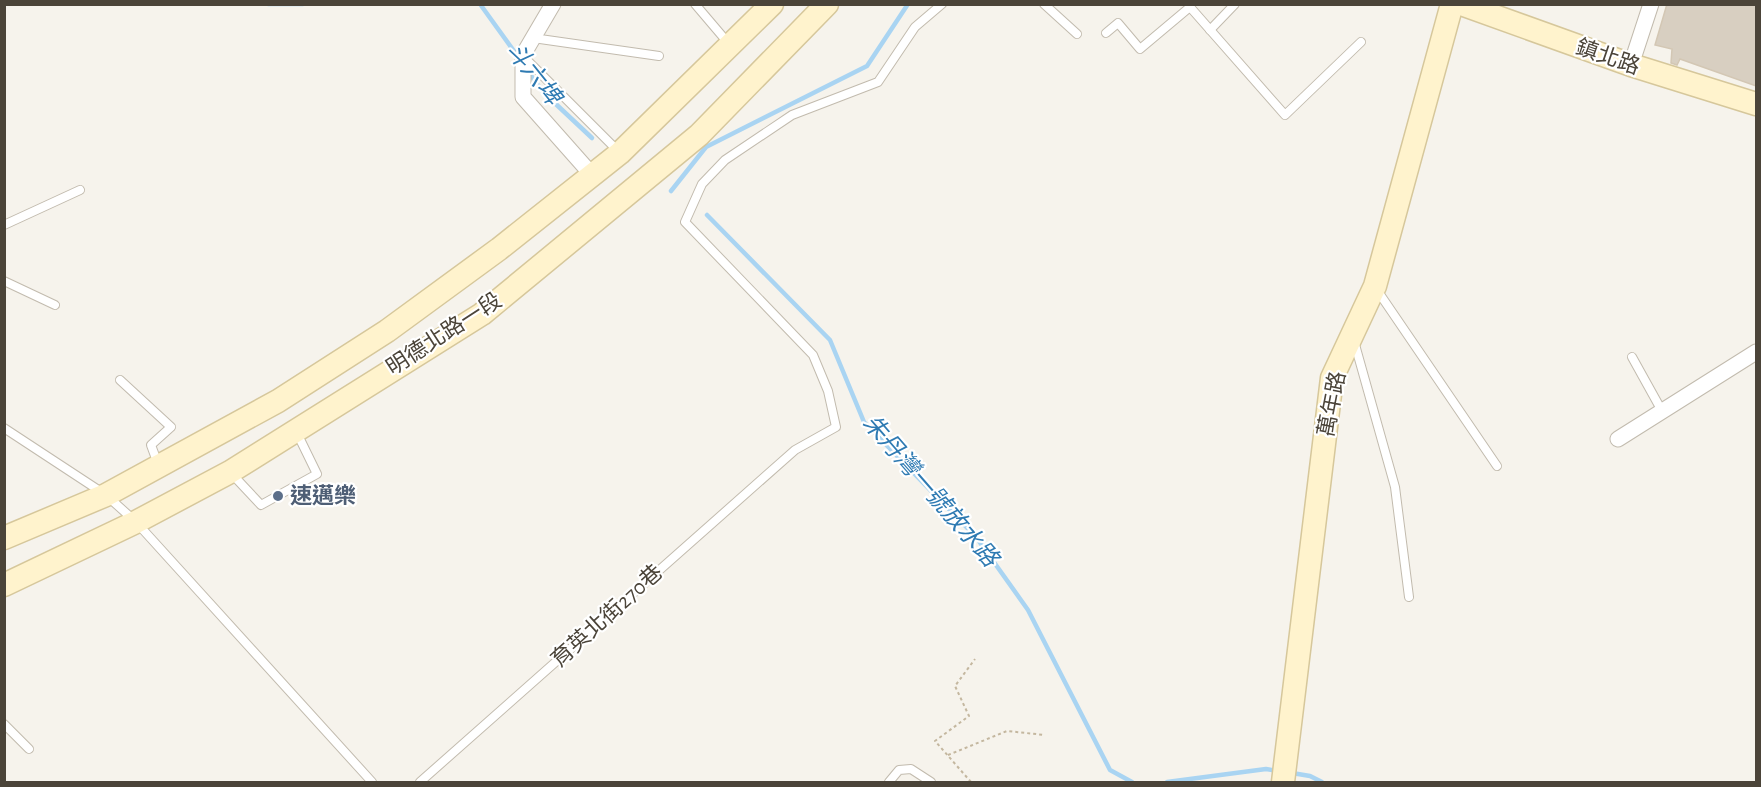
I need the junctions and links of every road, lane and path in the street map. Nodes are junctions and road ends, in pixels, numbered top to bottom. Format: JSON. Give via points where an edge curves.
{"nodes":[{"id":1,"x":553,"y":4,"type":"edge"},
{"id":2,"x":695,"y":4,"type":"edge"},
{"id":3,"x":772,"y":4,"type":"edge"},
{"id":4,"x":827,"y":4,"type":"edge"},
{"id":5,"x":942,"y":4,"type":"edge"},
{"id":6,"x":1044,"y":4,"type":"edge"},
{"id":7,"x":1235,"y":4,"type":"edge"},
{"id":8,"x":1452,"y":4,"type":"edge"},
{"id":9,"x":1461,"y":4,"type":"edge"},
{"id":10,"x":1651,"y":4,"type":"edge"},
{"id":11,"x":1210,"y":30,"type":"junction"},
{"id":12,"x":1106,"y":33,"type":"dead end"},
{"id":13,"x":1077,"y":34,"type":"dead end"},
{"id":14,"x":533,"y":38,"type":"junction"},
{"id":15,"x":1360,"y":42,"type":"dead end"},
{"id":16,"x":731,"y":47,"type":"junction"},
{"id":17,"x":523,"y":56,"type":"junction"},
{"id":18,"x":659,"y":56,"type":"dead end"},
{"id":19,"x":1631,"y":65,"type":"junction"},
{"id":20,"x":1756,"y":104,"type":"edge"},
{"id":21,"x":620,"y":153,"type":"junction"},
{"id":22,"x":593,"y":176,"type":"junction"},
{"id":23,"x":80,"y":190,"type":"dead end"},
{"id":24,"x":4,"y":225,"type":"edge"},
{"id":25,"x":4,"y":281,"type":"edge"},
{"id":26,"x":1375,"y":286,"type":"junction"},
{"id":27,"x":55,"y":305,"type":"dead end"},
{"id":28,"x":1352,"y":333,"type":"junction"},
{"id":29,"x":1756,"y":352,"type":"edge"},
{"id":30,"x":1632,"y":357,"type":"dead end"},
{"id":31,"x":120,"y":380,"type":"dead end"},
{"id":32,"x":1662,"y":411,"type":"junction"},
{"id":33,"x":4,"y":428,"type":"edge"},
{"id":34,"x":296,"y":429,"type":"junction"},
{"id":35,"x":1618,"y":439,"type":"dead end"},
{"id":36,"x":159,"y":466,"type":"junction"},
{"id":37,"x":1497,"y":466,"type":"dead end"},
{"id":38,"x":230,"y":472,"type":"junction"},
{"id":39,"x":106,"y":495,"type":"junction"},
{"id":40,"x":136,"y":522,"type":"junction"},
{"id":41,"x":4,"y":538,"type":"edge"},
{"id":42,"x":4,"y":585,"type":"edge"},
{"id":43,"x":1409,"y":597,"type":"dead end"},
{"id":44,"x":975,"y":659,"type":"dead end"},
{"id":45,"x":4,"y":724,"type":"edge"},
{"id":46,"x":1045,"y":735,"type":"dead end"},
{"id":47,"x":28,"y":749,"type":"dead end"},
{"id":48,"x":948,"y":755,"type":"junction"},
{"id":49,"x":1284,"y":776,"type":"edge"},
{"id":50,"x":372,"y":783,"type":"edge"},
{"id":51,"x":420,"y":783,"type":"edge"},
{"id":52,"x":889,"y":783,"type":"edge"},
{"id":53,"x":931,"y":783,"type":"edge"},
{"id":54,"x":971,"y":783,"type":"edge"}],
"edges":[{"from":1,"to":14,"type":"street"},
{"from":2,"to":16,"type":"lane"},
{"from":3,"to":16,"type":"street","name":"明德北路一段"},
{"from":4,"to":34,"type":"street","name":"明德北路一段","via":[[699,135],[482,314]]},
{"from":5,"to":51,"type":"lane","name":"育英北街270巷","via":[[915,27],[878,82],[792,115],[725,160],[702,184],[685,222],[813,355],[828,391],[836,427],[795,450]]},
{"from":6,"to":13,"type":"lane"},
{"from":7,"to":11,"type":"lane"},
{"from":8,"to":26,"type":"street","name":"萬年路"},
{"from":9,"to":19,"type":"street","name":"鎮北路"},
{"from":10,"to":19,"type":"street"},
{"from":11,"to":12,"type":"lane","via":[[1190,7],[1140,49],[1118,23]]},
{"from":11,"to":15,"type":"lane","via":[[1285,114]]},
{"from":14,"to":17,"type":"street"},
{"from":14,"to":18,"type":"lane"},
{"from":16,"to":21,"type":"street","name":"明德北路一段"},
{"from":17,"to":21,"type":"lane"},
{"from":17,"to":22,"type":"street","via":[[523,97]]},
{"from":19,"to":20,"type":"street","name":"鎮北路"},
{"from":21,"to":22,"type":"street","name":"明德北路一段"},
{"from":22,"to":36,"type":"street","name":"明德北路一段","via":[[387,331],[278,401]]},
{"from":23,"to":24,"type":"lane"},
{"from":25,"to":27,"type":"lane"},
{"from":26,"to":28,"type":"street","name":"萬年路"},
{"from":26,"to":37,"type":"lane"},
{"from":28,"to":43,"type":"lane","via":[[1395,487]]},
{"from":28,"to":49,"type":"street","name":"萬年路","via":[[1332,378]]},
{"from":29,"to":32,"type":"street"},
{"from":30,"to":32,"type":"lane"},
{"from":31,"to":36,"type":"lane","via":[[171,427],[152,445]]},
{"from":32,"to":35,"type":"street"},
{"from":33,"to":39,"type":"lane"},
{"from":34,"to":38,"type":"street","name":"明德北路一段"},
{"from":34,"to":38,"type":"lane","via":[[317,474],[261,505]]},
{"from":36,"to":39,"type":"street","name":"明德北路一段"},
{"from":38,"to":40,"type":"street","name":"明德北路一段"},
{"from":39,"to":40,"type":"lane"},
{"from":39,"to":41,"type":"street","name":"明德北路一段"},
{"from":40,"to":42,"type":"street","name":"明德北路一段"},
{"from":40,"to":50,"type":"lane"},
{"from":44,"to":48,"type":"path","via":[[955,686],[969,716],[935,741]]},
{"from":45,"to":47,"type":"lane"},
{"from":46,"to":48,"type":"path","via":[[1007,731]]},
{"from":48,"to":54,"type":"path"},
{"from":52,"to":53,"type":"lane","via":[[899,770],[911,769]]}]}
